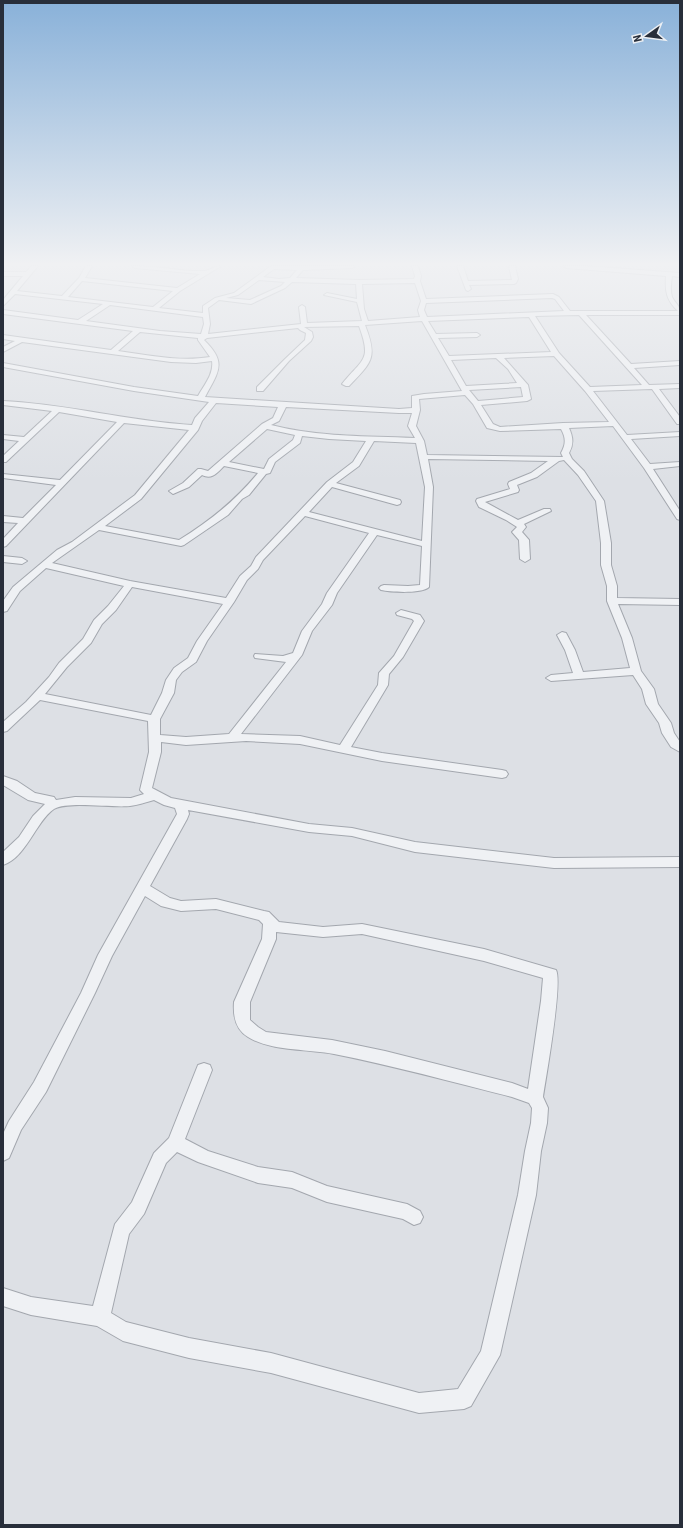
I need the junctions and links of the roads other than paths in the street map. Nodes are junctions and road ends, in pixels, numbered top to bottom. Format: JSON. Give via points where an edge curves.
{"nodes":[{"id":1,"x":6,"y":337,"type":"edge"},
{"id":2,"x":130,"y":337,"type":"edge"},
{"id":3,"x":203,"y":337,"type":"edge"},
{"id":4,"x":310,"y":337,"type":"edge"},
{"id":5,"x":367,"y":337,"type":"edge"},
{"id":6,"x":435,"y":337,"type":"edge"},
{"id":7,"x":545,"y":337,"type":"edge"},
{"id":8,"x":603,"y":337,"type":"edge"},
{"id":9,"x":22,"y":339,"type":"junction"},
{"id":10,"x":3,"y":350,"type":"edge"},
{"id":11,"x":112,"y":352,"type":"junction"},
{"id":12,"x":556,"y":354,"type":"junction"},
{"id":13,"x":499,"y":357,"type":"junction"},
{"id":14,"x":215,"y":358,"type":"junction"},
{"id":15,"x":446,"y":358,"type":"junction"},
{"id":16,"x":680,"y":363,"type":"edge"},
{"id":17,"x":3,"y":365,"type":"edge"},
{"id":18,"x":630,"y":366,"type":"junction"},
{"id":19,"x":346,"y":384,"type":"dead end"},
{"id":20,"x":524,"y":385,"type":"junction"},
{"id":21,"x":680,"y":386,"type":"edge"},
{"id":22,"x":650,"y":387,"type":"junction"},
{"id":23,"x":260,"y":389,"type":"dead end"},
{"id":24,"x":588,"y":389,"type":"junction"},
{"id":25,"x":466,"y":390,"type":"junction"},
{"id":26,"x":201,"y":398,"type":"junction"},
{"id":27,"x":214,"y":401,"type":"junction"},
{"id":28,"x":3,"y":402,"type":"edge"},
{"id":29,"x":476,"y":404,"type":"junction"},
{"id":30,"x":284,"y":405,"type":"junction"},
{"id":31,"x":58,"y":409,"type":"junction"},
{"id":32,"x":416,"y":410,"type":"junction"},
{"id":33,"x":122,"y":420,"type":"junction"},
{"id":34,"x":613,"y":422,"type":"junction"},
{"id":35,"x":680,"y":422,"type":"edge"},
{"id":36,"x":563,"y":425,"type":"junction"},
{"id":37,"x":265,"y":426,"type":"junction"},
{"id":38,"x":195,"y":428,"type":"junction"},
{"id":39,"x":299,"y":433,"type":"junction"},
{"id":40,"x":680,"y":434,"type":"edge"},
{"id":41,"x":3,"y":437,"type":"edge"},
{"id":42,"x":625,"y":437,"type":"junction"},
{"id":43,"x":24,"y":439,"type":"junction"},
{"id":44,"x":371,"y":440,"type":"junction"},
{"id":45,"x":420,"y":441,"type":"junction"},
{"id":46,"x":423,"y":457,"type":"junction"},
{"id":47,"x":557,"y":459,"type":"junction"},
{"id":48,"x":3,"y":460,"type":"edge"},
{"id":49,"x":568,"y":460,"type":"junction"},
{"id":50,"x":222,"y":463,"type":"junction"},
{"id":51,"x":680,"y":464,"type":"edge"},
{"id":52,"x":648,"y":468,"type":"junction"},
{"id":53,"x":263,"y":472,"type":"junction"},
{"id":54,"x":3,"y":476,"type":"edge"},
{"id":55,"x":61,"y":484,"type":"junction"},
{"id":56,"x":330,"y":484,"type":"junction"},
{"id":57,"x":173,"y":491,"type":"dead end"},
{"id":58,"x":397,"y":502,"type":"dead end"},
{"id":59,"x":547,"y":511,"type":"dead end"},
{"id":60,"x":303,"y":513,"type":"junction"},
{"id":61,"x":679,"y":513,"type":"edge"},
{"id":62,"x":3,"y":519,"type":"edge"},
{"id":63,"x":24,"y":521,"type":"junction"},
{"id":64,"x":519,"y":523,"type":"junction"},
{"id":65,"x":97,"y":527,"type":"junction"},
{"id":66,"x":374,"y":532,"type":"junction"},
{"id":67,"x":3,"y":544,"type":"edge"},
{"id":68,"x":427,"y":545,"type":"junction"},
{"id":69,"x":3,"y":559,"type":"edge"},
{"id":70,"x":526,"y":559,"type":"dead end"},
{"id":71,"x":22,"y":562,"type":"dead end"},
{"id":72,"x":46,"y":565,"type":"junction"},
{"id":73,"x":130,"y":584,"type":"junction"},
{"id":74,"x":384,"y":588,"type":"dead end"},
{"id":75,"x":612,"y":601,"type":"junction"},
{"id":76,"x":229,"y":602,"type":"junction"},
{"id":77,"x":680,"y":602,"type":"edge"},
{"id":78,"x":3,"y":609,"type":"edge"},
{"id":79,"x":400,"y":613,"type":"dead end"},
{"id":80,"x":562,"y":635,"type":"dead end"},
{"id":81,"x":298,"y":655,"type":"junction"},
{"id":82,"x":259,"y":656,"type":"dead end"},
{"id":83,"x":636,"y":672,"type":"junction"},
{"id":84,"x":579,"y":675,"type":"junction"},
{"id":85,"x":551,"y":678,"type":"dead end"},
{"id":86,"x":38,"y":696,"type":"junction"},
{"id":87,"x":154,"y":719,"type":"junction"},
{"id":88,"x":3,"y":728,"type":"edge"},
{"id":89,"x":235,"y":734,"type":"dead end"},
{"id":90,"x":155,"y":738,"type":"junction"},
{"id":91,"x":344,"y":748,"type":"junction"},
{"id":92,"x":680,"y":748,"type":"edge"},
{"id":93,"x":502,"y":774,"type":"dead end"},
{"id":94,"x":3,"y":780,"type":"edge"},
{"id":95,"x":155,"y":795,"type":"junction"},
{"id":96,"x":181,"y":804,"type":"junction"},
{"id":97,"x":51,"y":805,"type":"junction"},
{"id":98,"x":3,"y":860,"type":"edge"},
{"id":99,"x":680,"y":862,"type":"edge"},
{"id":100,"x":142,"y":888,"type":"junction"},
{"id":101,"x":270,"y":923,"type":"junction"},
{"id":102,"x":204,"y":1070,"type":"dead end"},
{"id":103,"x":535,"y":1098,"type":"junction"},
{"id":104,"x":175,"y":1143,"type":"junction"},
{"id":105,"x":3,"y":1153,"type":"edge"},
{"id":106,"x":414,"y":1217,"type":"dead end"},
{"id":107,"x":3,"y":1297,"type":"edge"},
{"id":108,"x":100,"y":1317,"type":"junction"}],
"edges":[{"from":1,"to":9,"type":"street"},
{"from":2,"to":11,"type":"street"},
{"from":3,"to":14,"type":"street","via":[[200,339]]},
{"from":4,"to":23,"type":"street"},
{"from":5,"to":19,"type":"street","via":[[370,354],[367,361]]},
{"from":6,"to":15,"type":"street"},
{"from":7,"to":12,"type":"street"},
{"from":8,"to":18,"type":"street"},
{"from":9,"to":10,"type":"street"},
{"from":9,"to":11,"type":"street"},
{"from":11,"to":14,"type":"street","via":[[186,361]]},
{"from":12,"to":13,"type":"street"},
{"from":12,"to":24,"type":"street"},
{"from":13,"to":15,"type":"street"},
{"from":13,"to":20,"type":"street","via":[[510,366]]},
{"from":14,"to":26,"type":"street","via":[[217,366]]},
{"from":15,"to":25,"type":"street"},
{"from":16,"to":18,"type":"street"},
{"from":17,"to":26,"type":"street","via":[[134,389]]},
{"from":18,"to":22,"type":"street"},
{"from":20,"to":25,"type":"street"},
{"from":20,"to":29,"type":"street","via":[[526,400]]},
{"from":21,"to":22,"type":"street"},
{"from":22,"to":24,"type":"street"},
{"from":22,"to":35,"type":"street"},
{"from":24,"to":34,"type":"street"},
{"from":25,"to":29,"type":"street"},
{"from":25,"to":32,"type":"street","via":[[419,396],[415,398]]},
{"from":26,"to":27,"type":"street"},
{"from":27,"to":30,"type":"street"},
{"from":27,"to":38,"type":"street","via":[[198,420]]},
{"from":28,"to":31,"type":"street"},
{"from":29,"to":36,"type":"street","via":[[493,428]]},
{"from":30,"to":32,"type":"street"},
{"from":30,"to":37,"type":"street","via":[[276,419]]},
{"from":31,"to":33,"type":"street"},
{"from":31,"to":43,"type":"street"},
{"from":32,"to":45,"type":"street","via":[[412,426]]},
{"from":33,"to":38,"type":"street"},
{"from":33,"to":55,"type":"street"},
{"from":34,"to":36,"type":"street"},
{"from":34,"to":42,"type":"street"},
{"from":36,"to":49,"type":"street","via":[[570,441],[565,453]]},
{"from":37,"to":39,"type":"street"},
{"from":37,"to":50,"type":"street"},
{"from":38,"to":65,"type":"street","via":[[138,497]]},
{"from":39,"to":44,"type":"street"},
{"from":39,"to":53,"type":"street","via":[[297,441]]},
{"from":40,"to":42,"type":"street"},
{"from":41,"to":43,"type":"street"},
{"from":42,"to":52,"type":"street"},
{"from":43,"to":48,"type":"street"},
{"from":44,"to":45,"type":"street"},
{"from":44,"to":56,"type":"street","via":[[356,464]]},
{"from":45,"to":46,"type":"street"},
{"from":46,"to":47,"type":"street"},
{"from":46,"to":68,"type":"street","via":[[429,487]]},
{"from":47,"to":49,"type":"street"},
{"from":47,"to":64,"type":"street","via":[[534,475],[512,484],[515,490],[480,501],[482,505]]},
{"from":49,"to":75,"type":"street","via":[[581,473],[600,500]]},
{"from":50,"to":53,"type":"street"},
{"from":50,"to":57,"type":"street","via":[[210,475],[201,471],[186,485]]},
{"from":51,"to":52,"type":"street"},
{"from":52,"to":61,"type":"street"},
{"from":53,"to":65,"type":"street","via":[[251,488],[225,513],[181,543]]},
{"from":54,"to":55,"type":"street"},
{"from":55,"to":63,"type":"street"},
{"from":56,"to":58,"type":"street"},
{"from":56,"to":60,"type":"street"},
{"from":59,"to":64,"type":"street"},
{"from":60,"to":66,"type":"street"},
{"from":60,"to":76,"type":"street","via":[[242,578]]},
{"from":62,"to":63,"type":"street"},
{"from":63,"to":67,"type":"street"},
{"from":64,"to":70,"type":"street","via":[[522,527],[517,532],[524,540]]},
{"from":65,"to":72,"type":"street","via":[[60,552]]},
{"from":66,"to":68,"type":"street"},
{"from":66,"to":81,"type":"street","via":[[307,631]]},
{"from":68,"to":74,"type":"street","via":[[424,587]]},
{"from":69,"to":71,"type":"street"},
{"from":72,"to":73,"type":"street"},
{"from":72,"to":78,"type":"street","via":[[16,588]]},
{"from":73,"to":76,"type":"street"},
{"from":73,"to":86,"type":"street","via":[[98,622],[87,641],[69,657]]},
{"from":75,"to":77,"type":"street"},
{"from":75,"to":83,"type":"street","via":[[627,638]]},
{"from":76,"to":87,"type":"street","via":[[192,660],[178,670],[171,680],[168,693]]},
{"from":79,"to":91,"type":"street","via":[[416,617],[419,621],[398,658],[384,674],[383,685]]},
{"from":80,"to":84,"type":"street"},
{"from":81,"to":82,"type":"street","via":[[284,659]]},
{"from":81,"to":89,"type":"street"},
{"from":83,"to":84,"type":"street"},
{"from":83,"to":92,"type":"street","via":[[648,689],[652,704],[668,733]]},
{"from":84,"to":85,"type":"street"},
{"from":86,"to":87,"type":"street"},
{"from":86,"to":88,"type":"street"},
{"from":87,"to":90,"type":"street"},
{"from":90,"to":91,"type":"street","via":[[186,741],[273,737]]},
{"from":90,"to":95,"type":"street","via":[[155,752],[146,790]]},
{"from":91,"to":93,"type":"street","via":[[382,757]]},
{"from":94,"to":97,"type":"street","via":[[32,797],[50,800]]},
{"from":95,"to":96,"type":"street","via":[[168,802]]},
{"from":95,"to":97,"type":"street","via":[[131,802],[75,802]]},
{"from":96,"to":99,"type":"street","via":[[309,828],[352,832],[415,846],[475,854],[554,863]]},
{"from":96,"to":100,"type":"street","via":[[181,819]]},
{"from":97,"to":98,"type":"street","via":[[36,819],[24,840]]},
{"from":100,"to":101,"type":"street","via":[[176,905],[216,904],[264,916]]},
{"from":100,"to":105,"type":"street","via":[[105,955],[40,1087],[15,1126]]},
{"from":101,"to":103,"type":"street","via":[[270,939],[240,1012],[247,1028],[255,1034],[264,1038],[332,1047],[385,1058]]},
{"from":101,"to":103,"type":"street","via":[[323,932],[362,928],[484,955],[551,974]]},
{"from":102,"to":104,"type":"street"},
{"from":103,"to":108,"type":"street","via":[[540,1108],[539,1123],[527,1195],[490,1355],[464,1399],[419,1403],[271,1363],[189,1348],[123,1331]]},
{"from":104,"to":106,"type":"street","via":[[204,1157],[258,1175],[292,1180],[327,1194],[407,1212]]},
{"from":104,"to":108,"type":"street","via":[[160,1158],[138,1208],[121,1230]]},
{"from":107,"to":108,"type":"street","via":[[31,1306]]}]}
